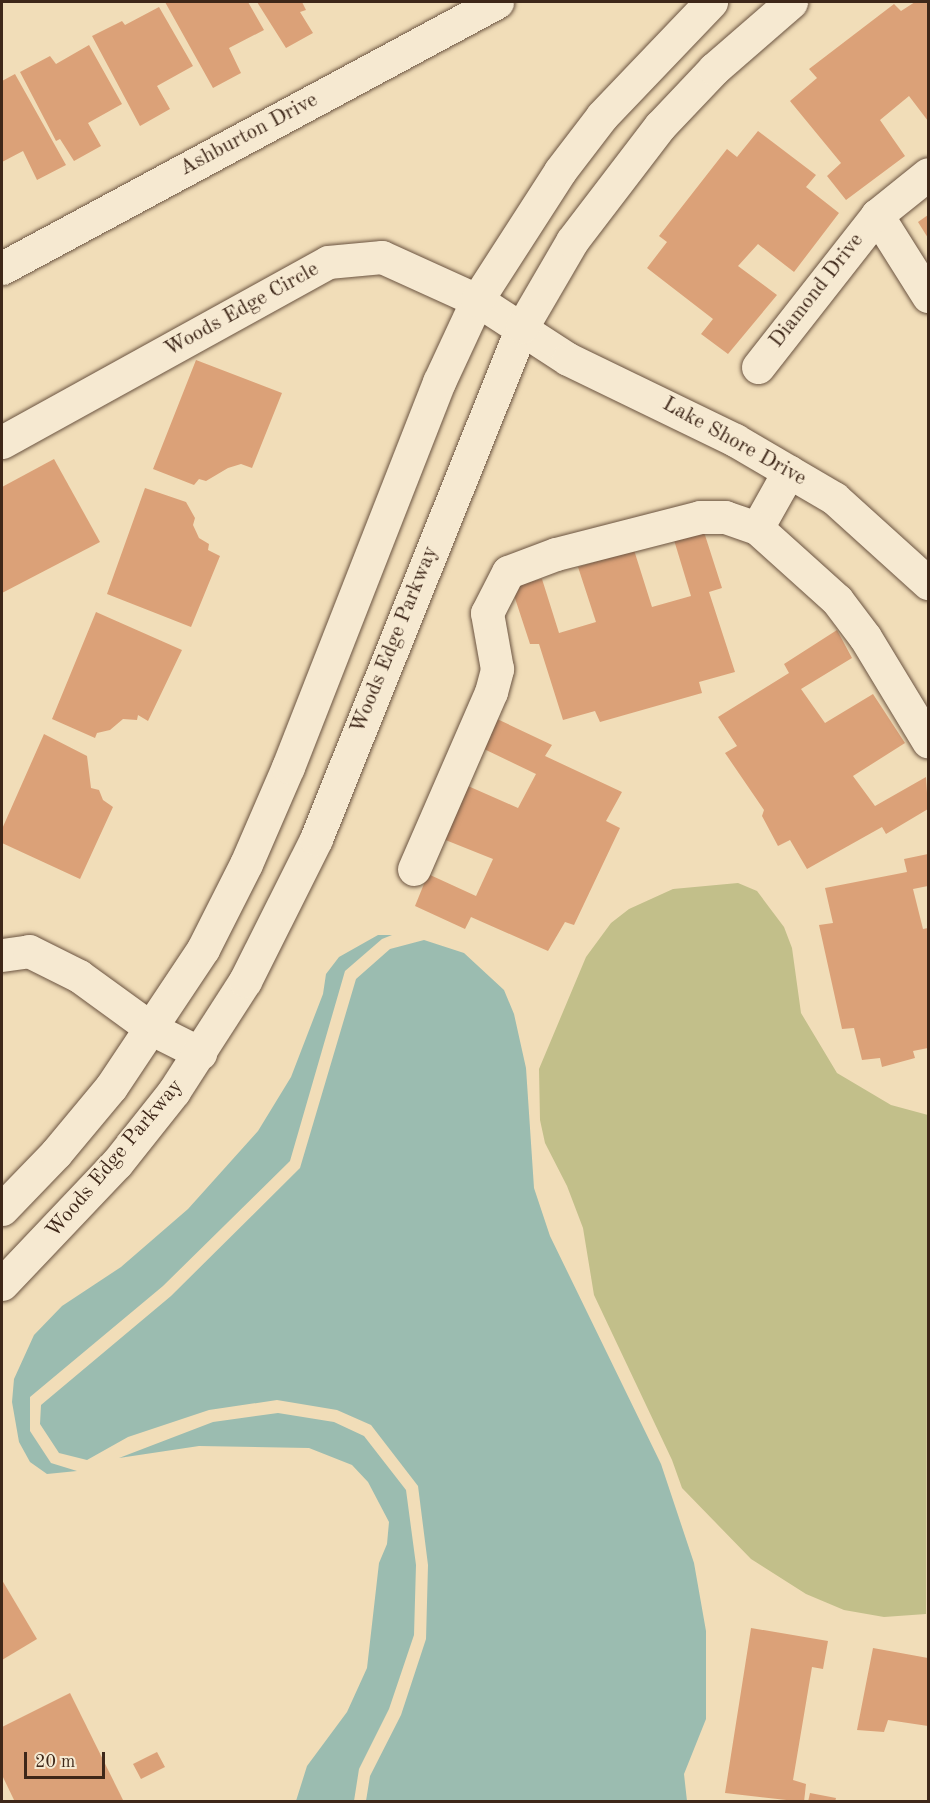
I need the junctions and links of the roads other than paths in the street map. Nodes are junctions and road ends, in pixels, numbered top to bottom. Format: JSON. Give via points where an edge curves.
{"nodes":[{"id":1,"x":497,"y":2,"type":"edge"},
{"id":2,"x":711,"y":2,"type":"edge"},
{"id":3,"x":791,"y":2,"type":"edge"},
{"id":4,"x":928,"y":174,"type":"edge"},
{"id":5,"x":877,"y":215,"type":"junction"},
{"id":6,"x":2,"y":268,"type":"edge"},
{"id":7,"x":928,"y":296,"type":"edge"},
{"id":8,"x":477,"y":300,"type":"junction"},
{"id":9,"x":522,"y":327,"type":"junction"},
{"id":10,"x":758,"y":367,"type":"dead end"},
{"id":11,"x":2,"y":442,"type":"edge"},
{"id":12,"x":789,"y":471,"type":"junction"},
{"id":13,"x":757,"y":528,"type":"junction"},
{"id":14,"x":928,"y":583,"type":"edge"},
{"id":15,"x":928,"y":741,"type":"edge"},
{"id":16,"x":414,"y":869,"type":"dead end"},
{"id":17,"x":2,"y":955,"type":"edge"},
{"id":18,"x":152,"y":1029,"type":"junction"},
{"id":19,"x":200,"y":1053,"type":"junction"},
{"id":20,"x":2,"y":1209,"type":"edge"},
{"id":21,"x":2,"y":1284,"type":"edge"}],
"edges":[{"from":1,"to":6,"type":"street","name":"Ashburton Drive"},
{"from":2,"to":8,"type":"street","via":[[602,116],[546,191]]},
{"from":3,"to":9,"type":"street","name":"Woods Edge Parkway","via":[[714,69],[645,144],[572,241]]},
{"from":4,"to":5,"type":"street","name":"Diamond Drive"},
{"from":5,"to":7,"type":"street","name":"Diamond Drive"},
{"from":5,"to":10,"type":"street","name":"Diamond Drive"},
{"from":8,"to":9,"type":"street","name":"Woods Edge Circle"},
{"from":8,"to":11,"type":"street","name":"Woods Edge Circle","via":[[382,257],[328,262]]},
{"from":8,"to":18,"type":"street","via":[[439,382],[246,864],[203,949]]},
{"from":9,"to":12,"type":"street","name":"Lake Shore Drive","via":[[568,360],[648,395]]},
{"from":9,"to":19,"type":"street","name":"Woods Edge Parkway","via":[[316,839],[283,911]]},
{"from":12,"to":13,"type":"street"},
{"from":12,"to":14,"type":"street","name":"Lake Shore Drive","via":[[834,498]]},
{"from":13,"to":15,"type":"street","via":[[837,600],[865,637]]},
{"from":13,"to":16,"type":"street","via":[[725,517],[700,517],[556,554],[508,572],[487,613],[497,669],[491,692]]},
{"from":17,"to":18,"type":"street","via":[[29,951],[80,976]]},
{"from":18,"to":19,"type":"street"},
{"from":18,"to":20,"type":"street","via":[[56,1153]]},
{"from":19,"to":21,"type":"street","name":"Woods Edge Parkway","via":[[117,1163]]}]}
